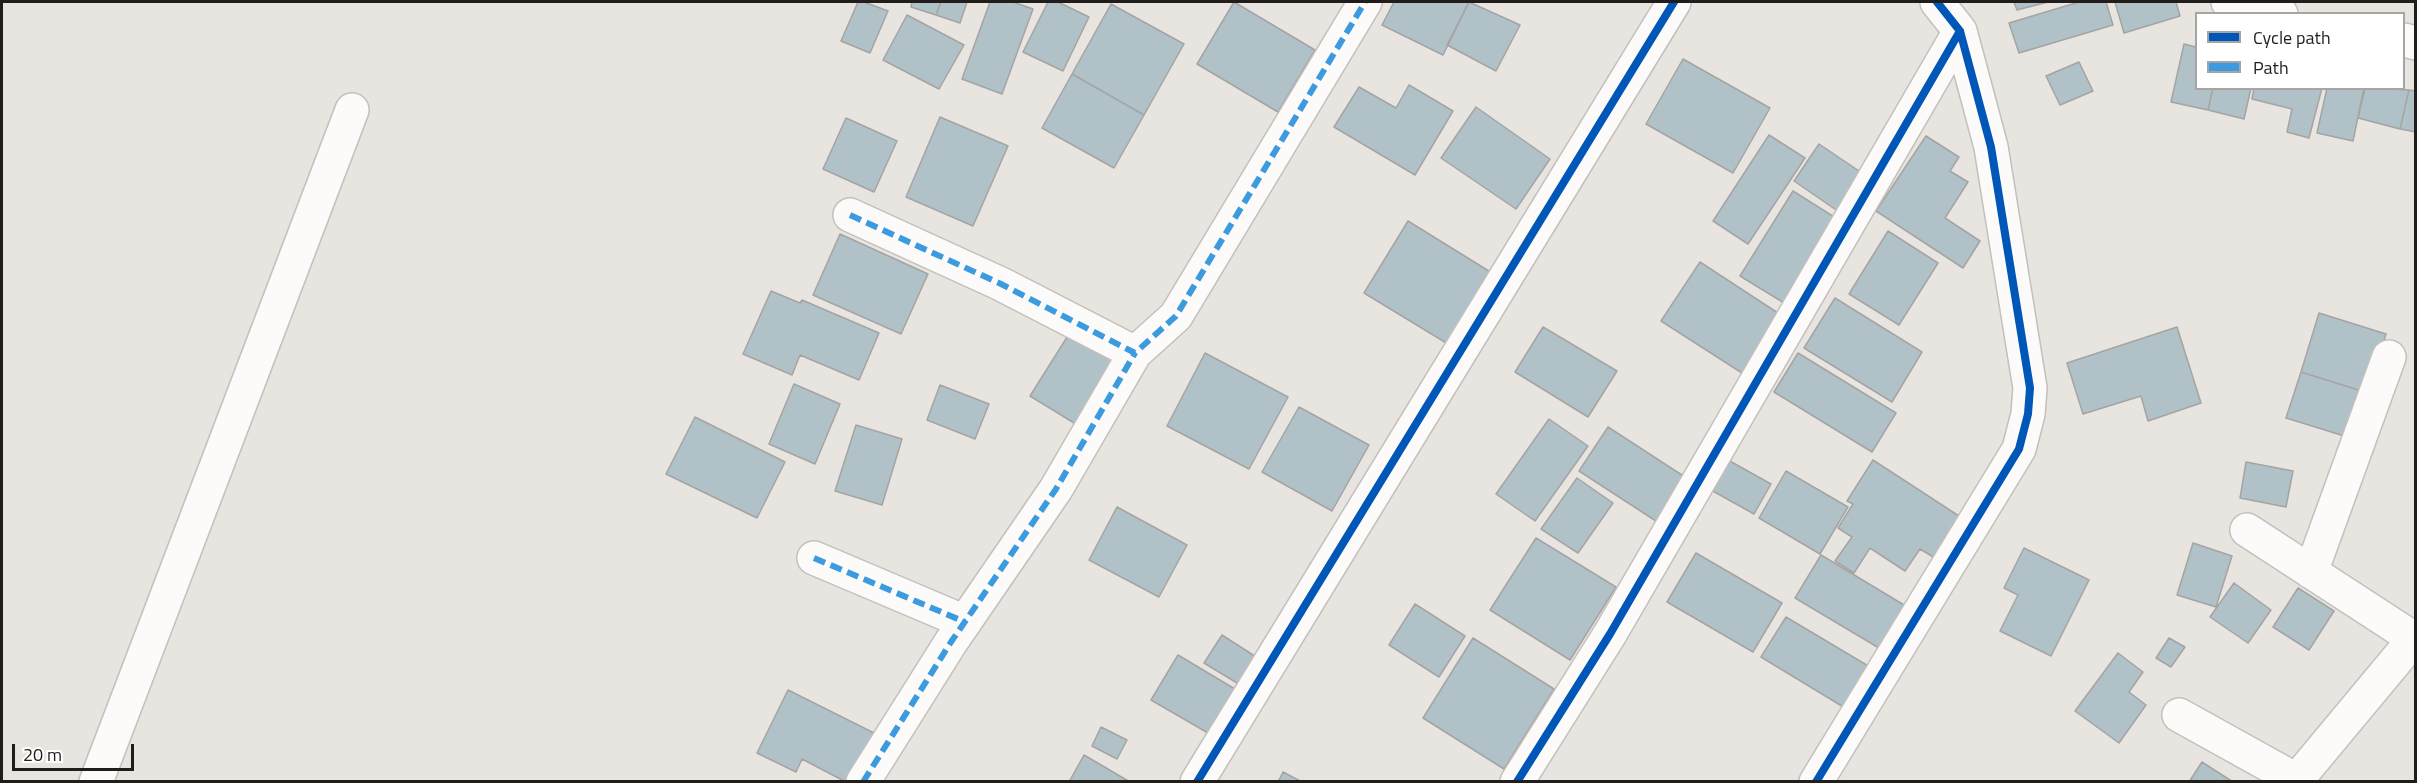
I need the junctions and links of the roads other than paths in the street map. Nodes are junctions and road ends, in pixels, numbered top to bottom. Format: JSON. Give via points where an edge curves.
{"nodes":[{"id":1,"x":1365,"y":2,"type":"edge"},
{"id":2,"x":1674,"y":2,"type":"edge"},
{"id":3,"x":1937,"y":2,"type":"edge"},
{"id":4,"x":2228,"y":2,"type":"edge"},
{"id":5,"x":2272,"y":12,"type":"edge"},
{"id":6,"x":1960,"y":31,"type":"junction"},
{"id":7,"x":352,"y":110,"type":"dead end"},
{"id":8,"x":850,"y":215,"type":"dead end"},
{"id":9,"x":1135,"y":353,"type":"junction"},
{"id":10,"x":2389,"y":357,"type":"dead end"},
{"id":11,"x":2247,"y":530,"type":"dead end"},
{"id":12,"x":814,"y":558,"type":"dead end"},
{"id":13,"x":2311,"y":572,"type":"junction"},
{"id":14,"x":965,"y":622,"type":"junction"},
{"id":15,"x":2415,"y":640,"type":"edge"},
{"id":16,"x":2179,"y":715,"type":"dead end"},
{"id":17,"x":2295,"y":781,"type":"edge"},
{"id":18,"x":96,"y":782,"type":"edge"},
{"id":19,"x":863,"y":782,"type":"edge"},
{"id":20,"x":1197,"y":782,"type":"edge"},
{"id":21,"x":1517,"y":782,"type":"edge"},
{"id":22,"x":1816,"y":782,"type":"edge"}],
"edges":[{"from":1,"to":9,"type":"street","via":[[1176,316]]},
{"from":2,"to":20,"type":"street"},
{"from":3,"to":6,"type":"street"},
{"from":4,"to":5,"type":"street"},
{"from":6,"to":21,"type":"street","via":[[1610,634]]},
{"from":6,"to":22,"type":"street","via":[[1995,170],[2030,388],[2025,430],[2019,449]]},
{"from":7,"to":18,"type":"street"},
{"from":8,"to":9,"type":"street","via":[[1001,284]]},
{"from":9,"to":14,"type":"street","via":[[1056,489]]},
{"from":10,"to":13,"type":"street"},
{"from":11,"to":13,"type":"street"},
{"from":12,"to":14,"type":"street"},
{"from":13,"to":15,"type":"street"},
{"from":14,"to":19,"type":"street"},
{"from":15,"to":17,"type":"street"},
{"from":16,"to":17,"type":"street"}]}
